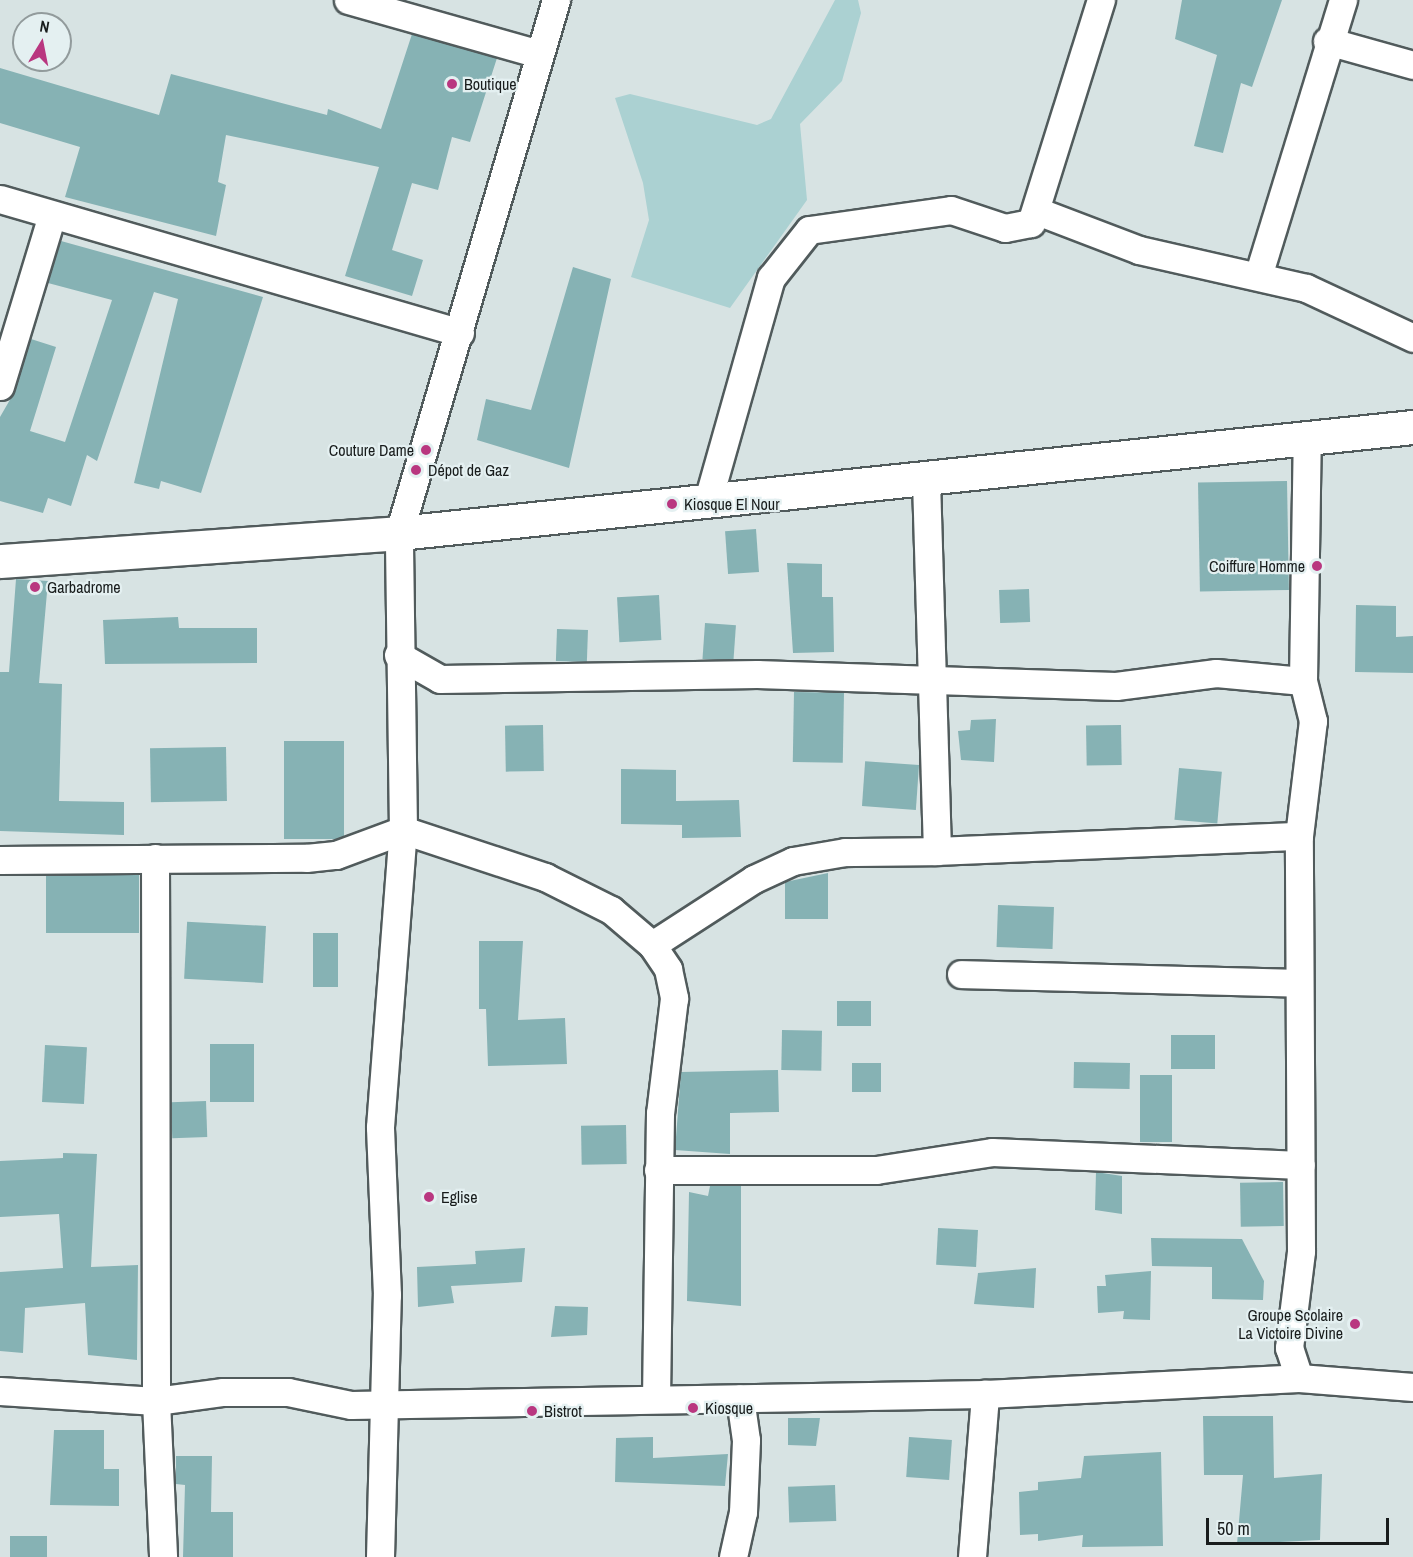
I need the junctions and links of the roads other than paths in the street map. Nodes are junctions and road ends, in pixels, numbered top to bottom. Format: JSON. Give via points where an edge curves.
{"nodes":[{"id":1,"x":348,"y":0,"type":"edge"},
{"id":2,"x":556,"y":0,"type":"edge"},
{"id":3,"x":1101,"y":0,"type":"edge"},
{"id":4,"x":1342,"y":0,"type":"edge"},
{"id":5,"x":1327,"y":41,"type":"junction"},
{"id":6,"x":539,"y":54,"type":"junction"},
{"id":7,"x":1413,"y":65,"type":"edge"},
{"id":8,"x":0,"y":199,"type":"edge"},
{"id":9,"x":1037,"y":211,"type":"junction"},
{"id":10,"x":52,"y":215,"type":"junction"},
{"id":11,"x":1259,"y":273,"type":"junction"},
{"id":12,"x":460,"y":333,"type":"junction"},
{"id":13,"x":1413,"y":338,"type":"edge"},
{"id":14,"x":0,"y":386,"type":"edge"},
{"id":15,"x":1413,"y":427,"type":"edge"},
{"id":16,"x":1307,"y":436,"type":"junction"},
{"id":17,"x":926,"y":478,"type":"junction"},
{"id":18,"x":708,"y":500,"type":"junction"},
{"id":19,"x":399,"y":533,"type":"junction"},
{"id":20,"x":0,"y":561,"type":"edge"},
{"id":21,"x":398,"y":655,"type":"junction"},
{"id":22,"x":1303,"y":681,"type":"junction"},
{"id":23,"x":933,"y":682,"type":"junction"},
{"id":24,"x":403,"y":830,"type":"junction"},
{"id":25,"x":1299,"y":836,"type":"junction"},
{"id":26,"x":938,"y":850,"type":"junction"},
{"id":27,"x":155,"y":858,"type":"junction"},
{"id":28,"x":0,"y":860,"type":"edge"},
{"id":29,"x":652,"y":945,"type":"junction"},
{"id":30,"x":961,"y":974,"type":"dead end"},
{"id":31,"x":1296,"y":983,"type":"junction"},
{"id":32,"x":1300,"y":1166,"type":"junction"},
{"id":33,"x":658,"y":1170,"type":"junction"},
{"id":34,"x":1299,"y":1378,"type":"junction"},
{"id":35,"x":1413,"y":1387,"type":"edge"},
{"id":36,"x":0,"y":1391,"type":"edge"},
{"id":37,"x":985,"y":1394,"type":"junction"},
{"id":38,"x":656,"y":1396,"type":"junction"},
{"id":39,"x":740,"y":1398,"type":"junction"},
{"id":40,"x":156,"y":1401,"type":"junction"},
{"id":41,"x":386,"y":1403,"type":"junction"},
{"id":42,"x":163,"y":1557,"type":"edge"},
{"id":43,"x":380,"y":1557,"type":"edge"},
{"id":44,"x":733,"y":1557,"type":"edge"},
{"id":45,"x":972,"y":1557,"type":"edge"}],
"edges":[{"from":1,"to":6,"type":"street"},
{"from":2,"to":6,"type":"street"},
{"from":3,"to":9,"type":"street"},
{"from":4,"to":5,"type":"street"},
{"from":5,"to":7,"type":"street"},
{"from":5,"to":11,"type":"street"},
{"from":6,"to":12,"type":"street"},
{"from":8,"to":10,"type":"street"},
{"from":9,"to":11,"type":"street","via":[[1139,250]]},
{"from":9,"to":18,"type":"street","via":[[1023,227],[988,224],[951,210],[809,230],[771,278]]},
{"from":10,"to":12,"type":"street"},
{"from":10,"to":14,"type":"street"},
{"from":11,"to":13,"type":"street","via":[[1306,288]]},
{"from":12,"to":19,"type":"street"},
{"from":15,"to":16,"type":"street"},
{"from":16,"to":17,"type":"street"},
{"from":16,"to":22,"type":"street"},
{"from":17,"to":18,"type":"street"},
{"from":17,"to":23,"type":"street"},
{"from":18,"to":19,"type":"street"},
{"from":19,"to":20,"type":"street"},
{"from":19,"to":21,"type":"street"},
{"from":21,"to":23,"type":"street","via":[[440,679],[758,674]]},
{"from":21,"to":24,"type":"street"},
{"from":22,"to":23,"type":"street","via":[[1216,673],[1116,686]]},
{"from":22,"to":25,"type":"street","via":[[1313,729]]},
{"from":23,"to":26,"type":"street"},
{"from":24,"to":27,"type":"street","via":[[336,855]]},
{"from":24,"to":29,"type":"street","via":[[545,877],[611,910]]},
{"from":24,"to":41,"type":"street","via":[[380,1126]]},
{"from":25,"to":26,"type":"street"},
{"from":25,"to":31,"type":"street"},
{"from":26,"to":29,"type":"street","via":[[845,852],[793,861],[754,879]]},
{"from":27,"to":28,"type":"street"},
{"from":27,"to":40,"type":"street"},
{"from":29,"to":33,"type":"street","via":[[668,969],[674,998]]},
{"from":30,"to":31,"type":"street"},
{"from":31,"to":32,"type":"street"},
{"from":32,"to":33,"type":"street","via":[[992,1152],[876,1170]]},
{"from":32,"to":34,"type":"street","via":[[1301,1251],[1289,1348]]},
{"from":33,"to":38,"type":"street"},
{"from":34,"to":35,"type":"street"},
{"from":34,"to":37,"type":"street"},
{"from":36,"to":40,"type":"street"},
{"from":37,"to":39,"type":"street"},
{"from":37,"to":45,"type":"street"},
{"from":38,"to":39,"type":"street"},
{"from":38,"to":41,"type":"street"},
{"from":39,"to":44,"type":"street","via":[[746,1440],[743,1512]]},
{"from":40,"to":41,"type":"street","via":[[254,1391],[351,1405]]},
{"from":40,"to":42,"type":"street"},
{"from":41,"to":43,"type":"street"}]}
